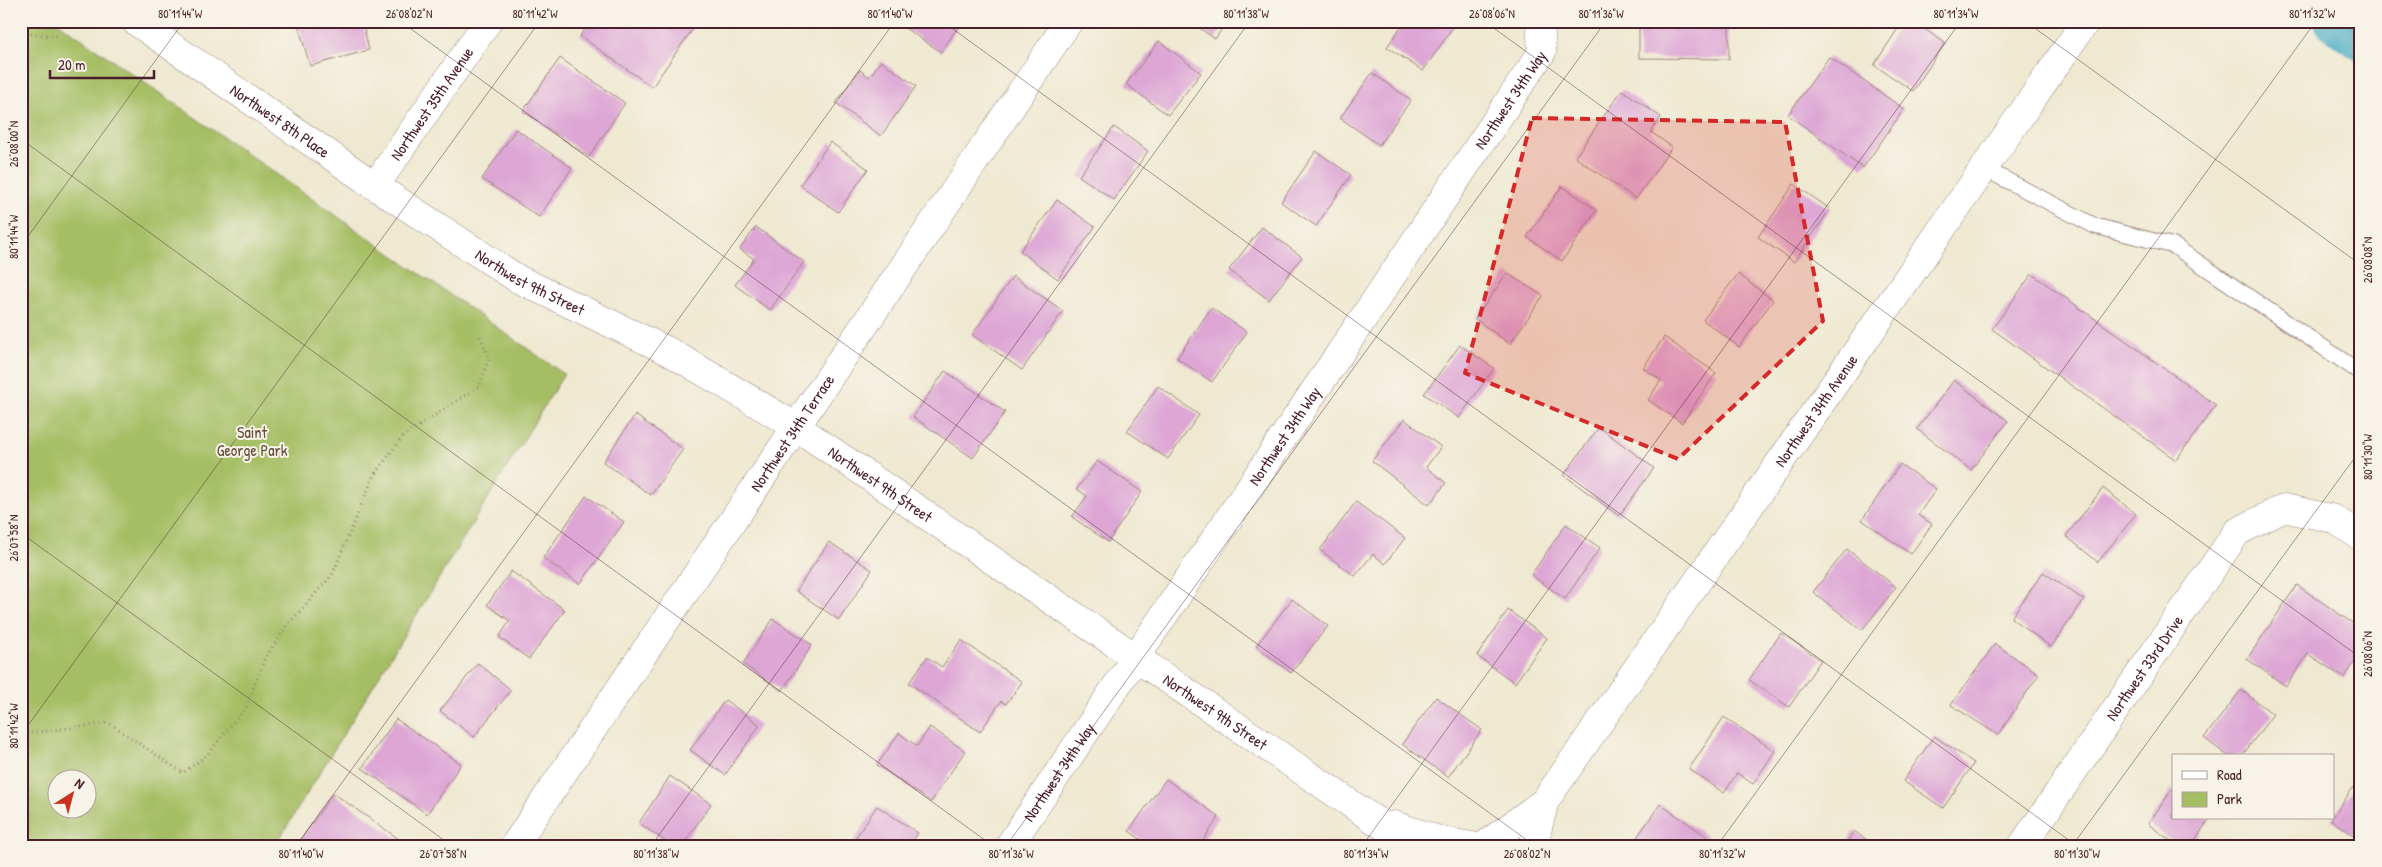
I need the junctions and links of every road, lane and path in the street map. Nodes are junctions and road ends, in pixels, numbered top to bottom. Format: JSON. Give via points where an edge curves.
{"nodes":[{"id":1,"x":135,"y":21,"type":"edge"},
{"id":2,"x":488,"y":21,"type":"edge"},
{"id":3,"x":1069,"y":21,"type":"edge"},
{"id":4,"x":1540,"y":21,"type":"edge"},
{"id":5,"x":2086,"y":21,"type":"edge"},
{"id":6,"x":21,"y":33,"type":"edge"},
{"id":7,"x":58,"y":36,"type":"dead end"},
{"id":8,"x":1985,"y":169,"type":"junction"},
{"id":9,"x":375,"y":186,"type":"junction"},
{"id":10,"x":479,"y":333,"type":"dead end"},
{"id":11,"x":2361,"y":373,"type":"edge"},
{"id":12,"x":795,"y":426,"type":"junction"},
{"id":13,"x":2361,"y":537,"type":"edge"},
{"id":14,"x":1136,"y":658,"type":"junction"},
{"id":15,"x":21,"y":734,"type":"edge"},
{"id":16,"x":21,"y":782,"type":"edge"},
{"id":17,"x":28,"y":792,"type":"dead end"},
{"id":18,"x":1545,"y":801,"type":"junction"},
{"id":19,"x":1364,"y":814,"type":"junction"},
{"id":20,"x":1485,"y":845,"type":"edge"},
{"id":21,"x":514,"y":846,"type":"edge"},
{"id":22,"x":1008,"y":846,"type":"edge"},
{"id":23,"x":1413,"y":846,"type":"edge"},
{"id":24,"x":1532,"y":846,"type":"edge"},
{"id":25,"x":2022,"y":846,"type":"edge"}],
"edges":[{"from":1,"to":9,"type":"street","name":"Northwest 8th Place"},
{"from":2,"to":9,"type":"street","name":"Northwest 35th Avenue"},
{"from":3,"to":12,"type":"street","name":"Northwest 34th Terrace"},
{"from":4,"to":14,"type":"street","name":"Northwest 34th Way","via":[[1542,52]]},
{"from":5,"to":8,"type":"street","name":"Northwest 34th Avenue"},
{"from":6,"to":7,"type":"path"},
{"from":8,"to":11,"type":"lane","via":[[2095,226],[2174,246]]},
{"from":8,"to":18,"type":"street","name":"Northwest 34th Avenue"},
{"from":9,"to":12,"type":"street","name":"Northwest 9th Street","via":[[518,279],[670,352]]},
{"from":10,"to":15,"type":"path","via":[[489,357],[480,386],[403,436],[374,475],[332,575],[286,627],[264,660],[246,706],[206,756],[183,773],[109,723]]},
{"from":12,"to":14,"type":"street","name":"Northwest 9th Street"},
{"from":12,"to":21,"type":"street","name":"Northwest 34th Terrace"},
{"from":13,"to":25,"type":"street","name":"Northwest 33rd Drive","via":[[2334,519],[2284,508],[2237,532]]},
{"from":14,"to":19,"type":"street","name":"Northwest 9th Street"},
{"from":14,"to":22,"type":"street","name":"Northwest 34th Way"},
{"from":16,"to":17,"type":"path"},
{"from":18,"to":20,"type":"street","name":"Northwest 34th Avenue"},
{"from":18,"to":24,"type":"street","name":"Northwest 34th Avenue"},
{"from":19,"to":20,"type":"street","name":"Northwest 9th Street","via":[[1442,841]]},
{"from":19,"to":23,"type":"street","name":"Northwest 9th Street"}]}
